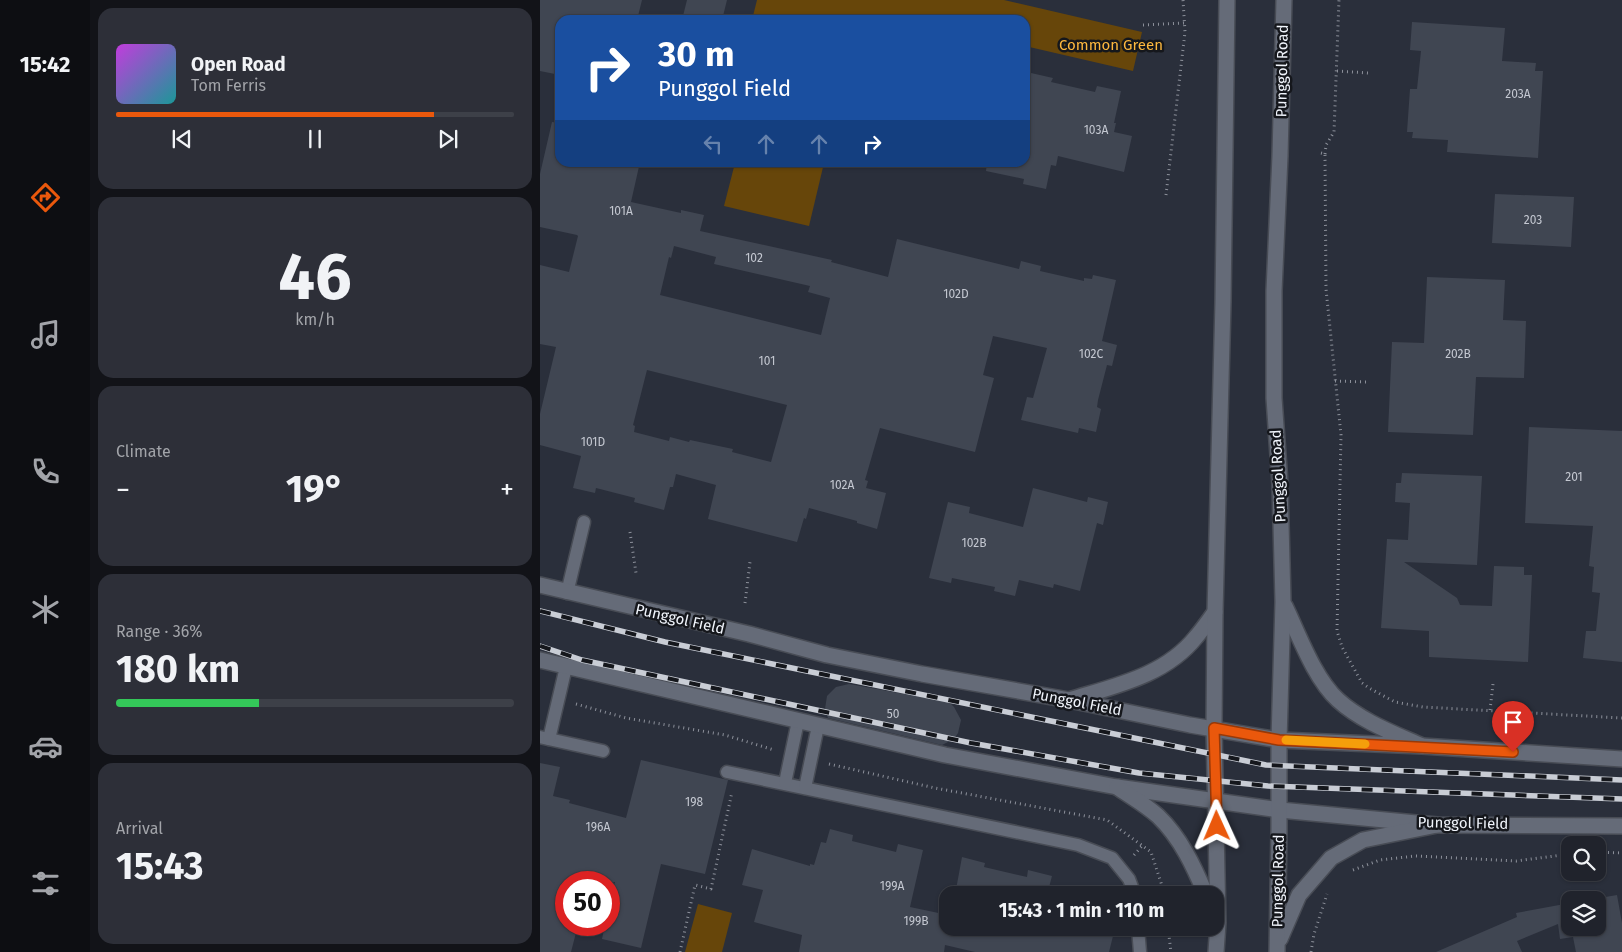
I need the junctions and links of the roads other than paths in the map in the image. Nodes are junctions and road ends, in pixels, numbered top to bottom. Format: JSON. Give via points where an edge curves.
{"nodes":[{"id":1,"x":1227,"y":0,"type":"edge"},
{"id":2,"x":1284,"y":0,"type":"edge"},
{"id":3,"x":584,"y":522,"type":"dead end"},
{"id":4,"x":540,"y":585,"type":"edge"},
{"id":5,"x":567,"y":593,"type":"junction"},
{"id":6,"x":1283,"y":602,"type":"junction"},
{"id":7,"x":1214,"y":612,"type":"junction"},
{"id":8,"x":540,"y":660,"type":"edge"},
{"id":9,"x":566,"y":667,"type":"junction"},
{"id":10,"x":1069,"y":700,"type":"junction"},
{"id":11,"x":798,"y":721,"type":"junction"},
{"id":12,"x":818,"y":726,"type":"junction"},
{"id":13,"x":1214,"y":728,"type":"junction"},
{"id":14,"x":544,"y":738,"type":"edge"},
{"id":15,"x":1279,"y":740,"type":"junction"},
{"id":16,"x":1422,"y":746,"type":"junction"},
{"id":17,"x":603,"y":751,"type":"dead end"},
{"id":18,"x":1622,"y":759,"type":"edge"},
{"id":19,"x":732,"y":773,"type":"road end"},
{"id":20,"x":785,"y":783,"type":"junction"},
{"id":21,"x":1117,"y":787,"type":"junction"},
{"id":22,"x":805,"y":788,"type":"junction"},
{"id":23,"x":1216,"y":800,"type":"junction"},
{"id":24,"x":1280,"y":810,"type":"junction"},
{"id":25,"x":1437,"y":825,"type":"junction"},
{"id":26,"x":1622,"y":826,"type":"edge"},
{"id":27,"x":1132,"y":886,"type":"edge"},
{"id":28,"x":1202,"y":886,"type":"edge"},
{"id":29,"x":1216,"y":886,"type":"edge"},
{"id":30,"x":1139,"y":936,"type":"edge"},
{"id":31,"x":1216,"y":936,"type":"edge"},
{"id":32,"x":1277,"y":948,"type":"edge"},
{"id":33,"x":1140,"y":952,"type":"edge"},
{"id":34,"x":1216,"y":952,"type":"edge"}],
"edges":[{"from":1,"to":7,"type":"main road"},
{"from":2,"to":6,"type":"main road","name":"Punggol Road","via":[[1274,291],[1274,398]]},
{"from":3,"to":5,"type":"lane"},
{"from":4,"to":5,"type":"main road","name":"Punggol Field"},
{"from":5,"to":10,"type":"main road","name":"Punggol Field","via":[[827,655]]},
{"from":6,"to":15,"type":"main road","name":"Punggol Road"},
{"from":6,"to":16,"type":"main road","via":[[1316,671],[1337,699],[1364,719]]},
{"from":7,"to":10,"type":"main road","via":[[1196,638],[1166,664],[1138,679]]},
{"from":7,"to":13,"type":"main road"},
{"from":8,"to":9,"type":"main road","name":"Punggol Field"},
{"from":9,"to":11,"type":"main road","name":"Punggol Field"},
{"from":9,"to":14,"type":"lane"},
{"from":10,"to":13,"type":"main road","name":"Punggol Field"},
{"from":11,"to":12,"type":"main road","name":"Punggol Field"},
{"from":11,"to":20,"type":"lane"},
{"from":12,"to":21,"type":"main road","name":"Punggol Field","via":[[945,755]]},
{"from":12,"to":22,"type":"lane"},
{"from":13,"to":15,"type":"main road","name":"Punggol Field"},
{"from":13,"to":23,"type":"main road"},
{"from":14,"to":17,"type":"lane"},
{"from":15,"to":16,"type":"main road","name":"Punggol Field"},
{"from":15,"to":24,"type":"main road","name":"Punggol Road"},
{"from":16,"to":18,"type":"main road","name":"Punggol Field"},
{"from":19,"to":20,"type":"lane"},
{"from":20,"to":22,"type":"lane"},
{"from":21,"to":23,"type":"main road","name":"Punggol Field"},
{"from":21,"to":28,"type":"main road","via":[[1158,816],[1192,862]]},
{"from":22,"to":27,"type":"lane","via":[[1078,845],[1112,858]]},
{"from":23,"to":24,"type":"main road","name":"Punggol Field"},
{"from":23,"to":29,"type":"main road"},
{"from":24,"to":25,"type":"main road","name":"Punggol Field"},
{"from":24,"to":32,"type":"main road","name":"Punggol Road"},
{"from":25,"to":26,"type":"main road","name":"Punggol Field"},
{"from":25,"to":32,"type":"main road","via":[[1363,840],[1331,858],[1299,895]]},
{"from":30,"to":33,"type":"lane"},
{"from":31,"to":34,"type":"main road"}]}
